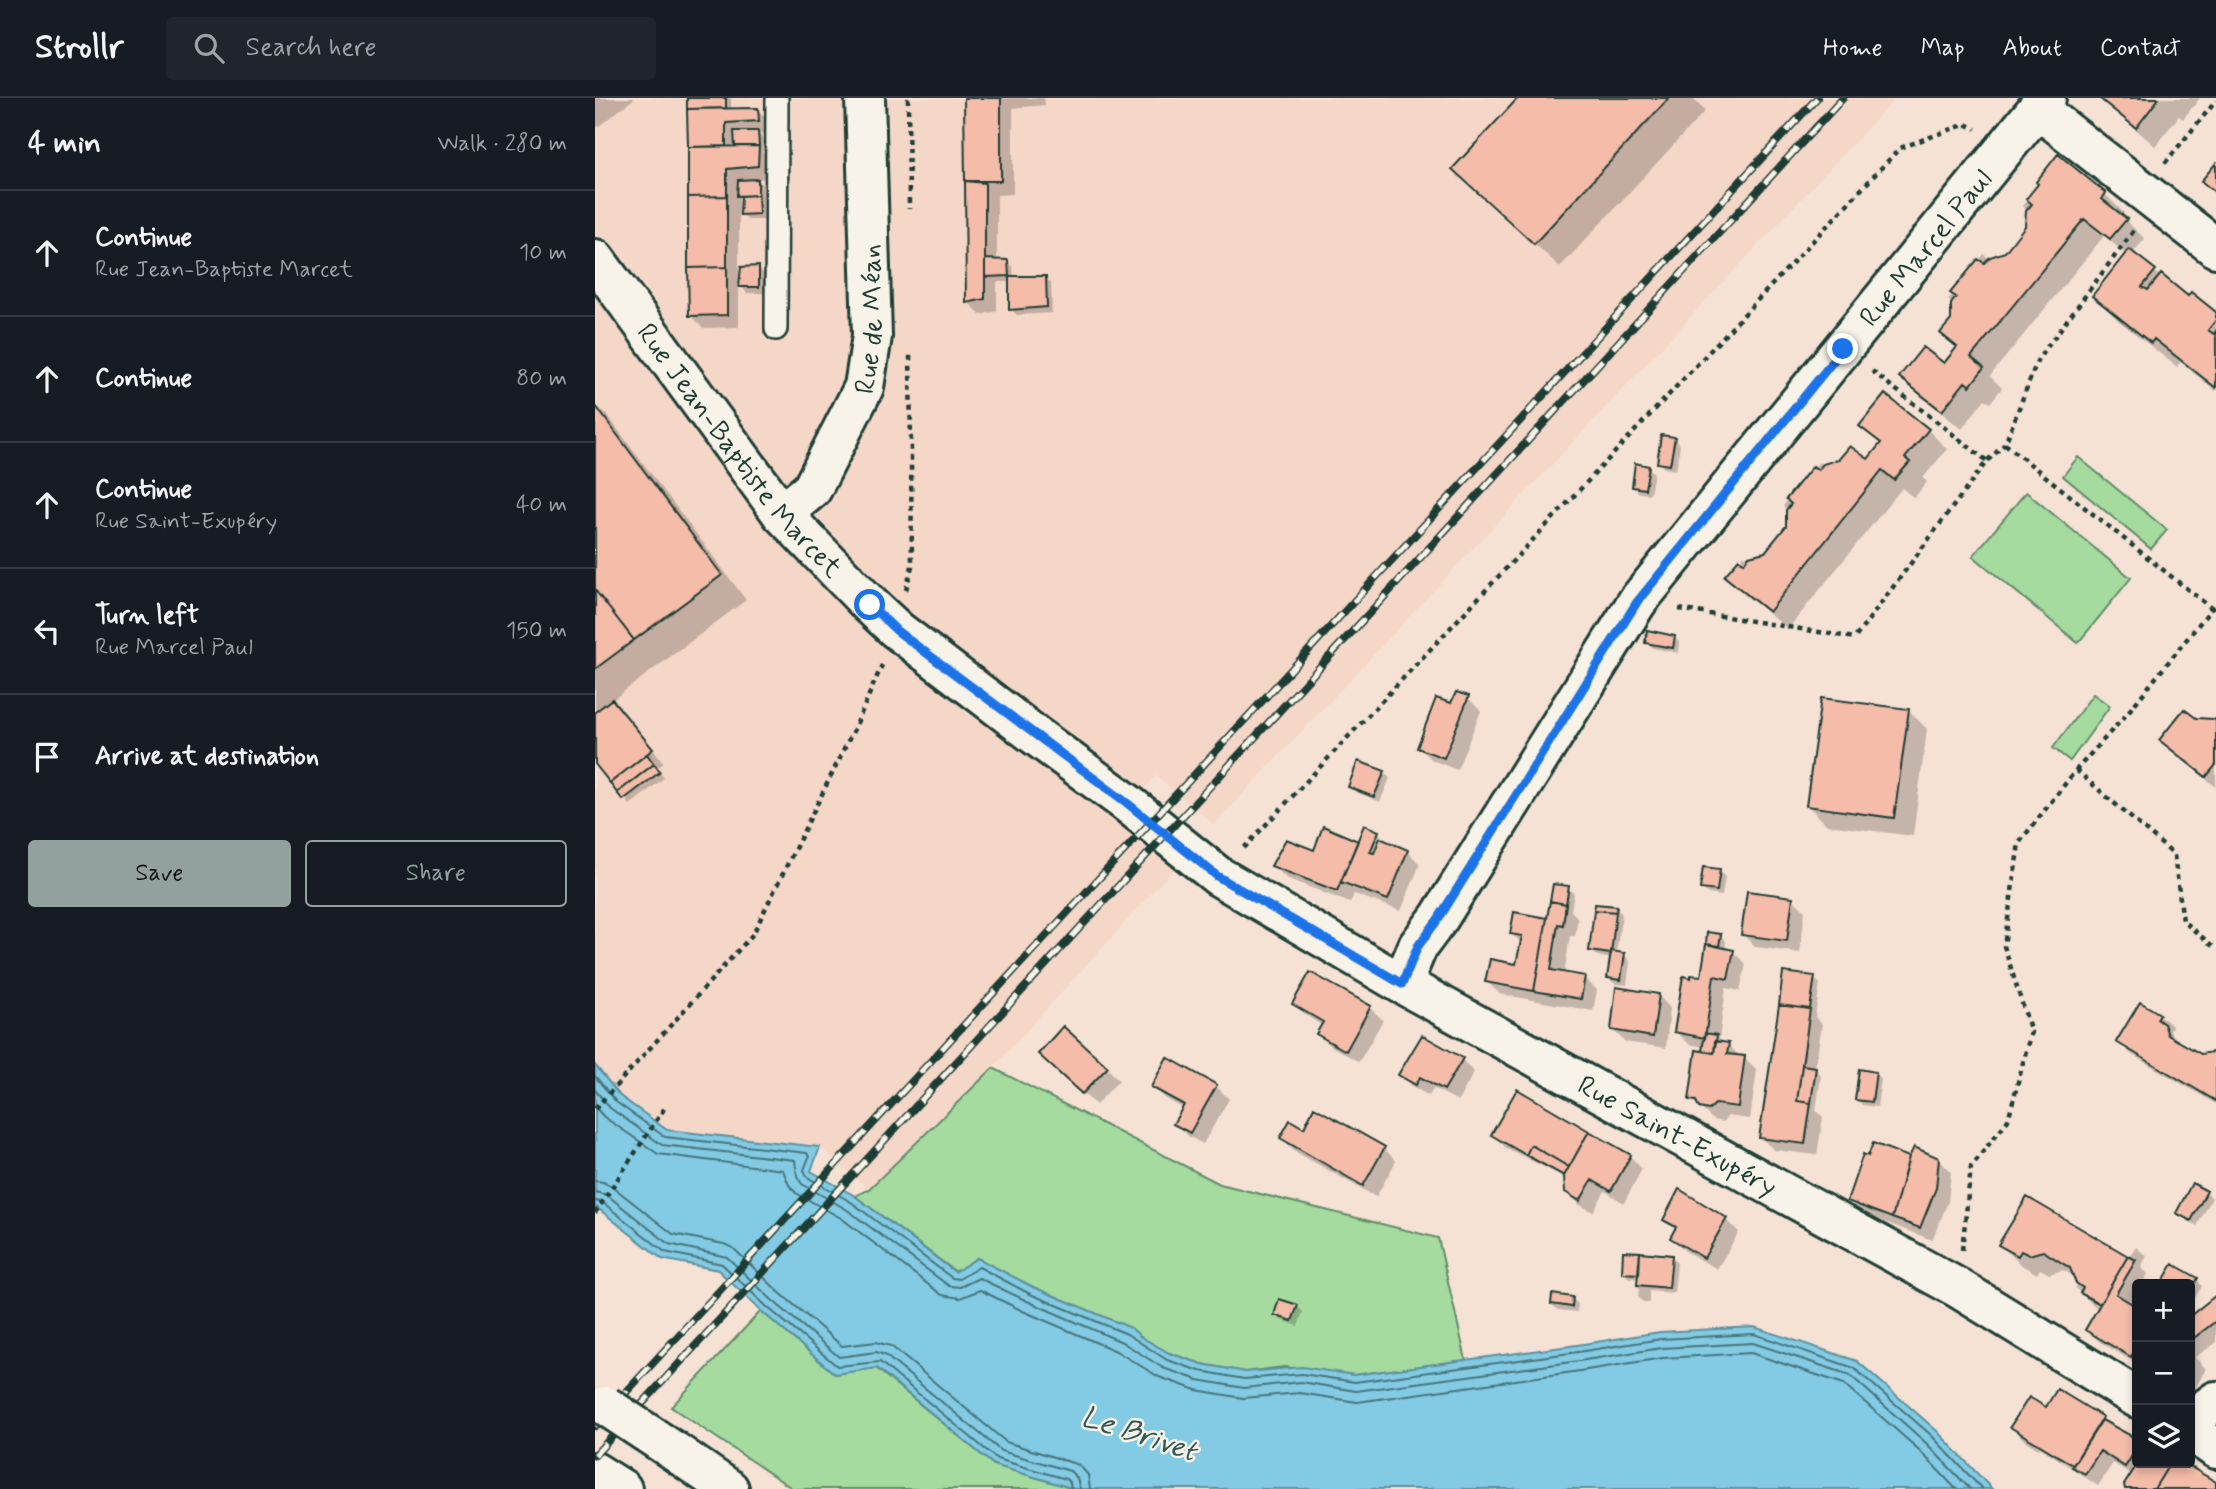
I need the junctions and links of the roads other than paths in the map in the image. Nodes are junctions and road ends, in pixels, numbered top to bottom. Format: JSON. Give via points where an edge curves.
{"nodes":[{"id":1,"x":777,"y":98,"type":"edge"},
{"id":2,"x":865,"y":98,"type":"edge"},
{"id":3,"x":2042,"y":103,"type":"edge"},
{"id":4,"x":2216,"y":248,"type":"edge"},
{"id":5,"x":595,"y":259,"type":"edge"},
{"id":6,"x":776,"y":329,"type":"dead end"},
{"id":7,"x":782,"y":514,"type":"junction"},
{"id":8,"x":1217,"y":876,"type":"joint"},
{"id":9,"x":1402,"y":984,"type":"junction"},
{"id":10,"x":2132,"y":1395,"type":"edge"},
{"id":11,"x":595,"y":1399,"type":"edge"},
{"id":12,"x":2216,"y":1401,"type":"edge"},
{"id":13,"x":2195,"y":1416,"type":"edge"},
{"id":14,"x":2195,"y":1434,"type":"edge"},
{"id":15,"x":2216,"y":1449,"type":"edge"},
{"id":16,"x":595,"y":1472,"type":"edge"},
{"id":17,"x":622,"y":1489,"type":"edge"},
{"id":18,"x":729,"y":1489,"type":"edge"}],
"edges":[{"from":1,"to":6,"type":"lane"},
{"from":2,"to":7,"type":"main road","name":"Rue de Méan","via":[[873,336],[864,387],[812,489]]},
{"from":3,"to":4,"type":"main road"},
{"from":3,"to":9,"type":"main road","name":"Rue Marcel Paul","via":[[1637,602],[1418,946]]},
{"from":5,"to":7,"type":"main road","name":"Rue Jean-Baptiste Marcet"},
{"from":7,"to":8,"type":"main road","name":"Rue Jean-Baptiste Marcet","via":[[897,631]]},
{"from":8,"to":9,"type":"main road","name":"Rue Saint-Exupéry"},
{"from":9,"to":10,"type":"main road","name":"Rue Saint-Exupéry","via":[[1958,1288]]},
{"from":11,"to":18,"type":"main road","bridge":true},
{"from":12,"to":13,"type":"main road"},
{"from":14,"to":15,"type":"main road"},
{"from":16,"to":17,"type":"main road"}]}
